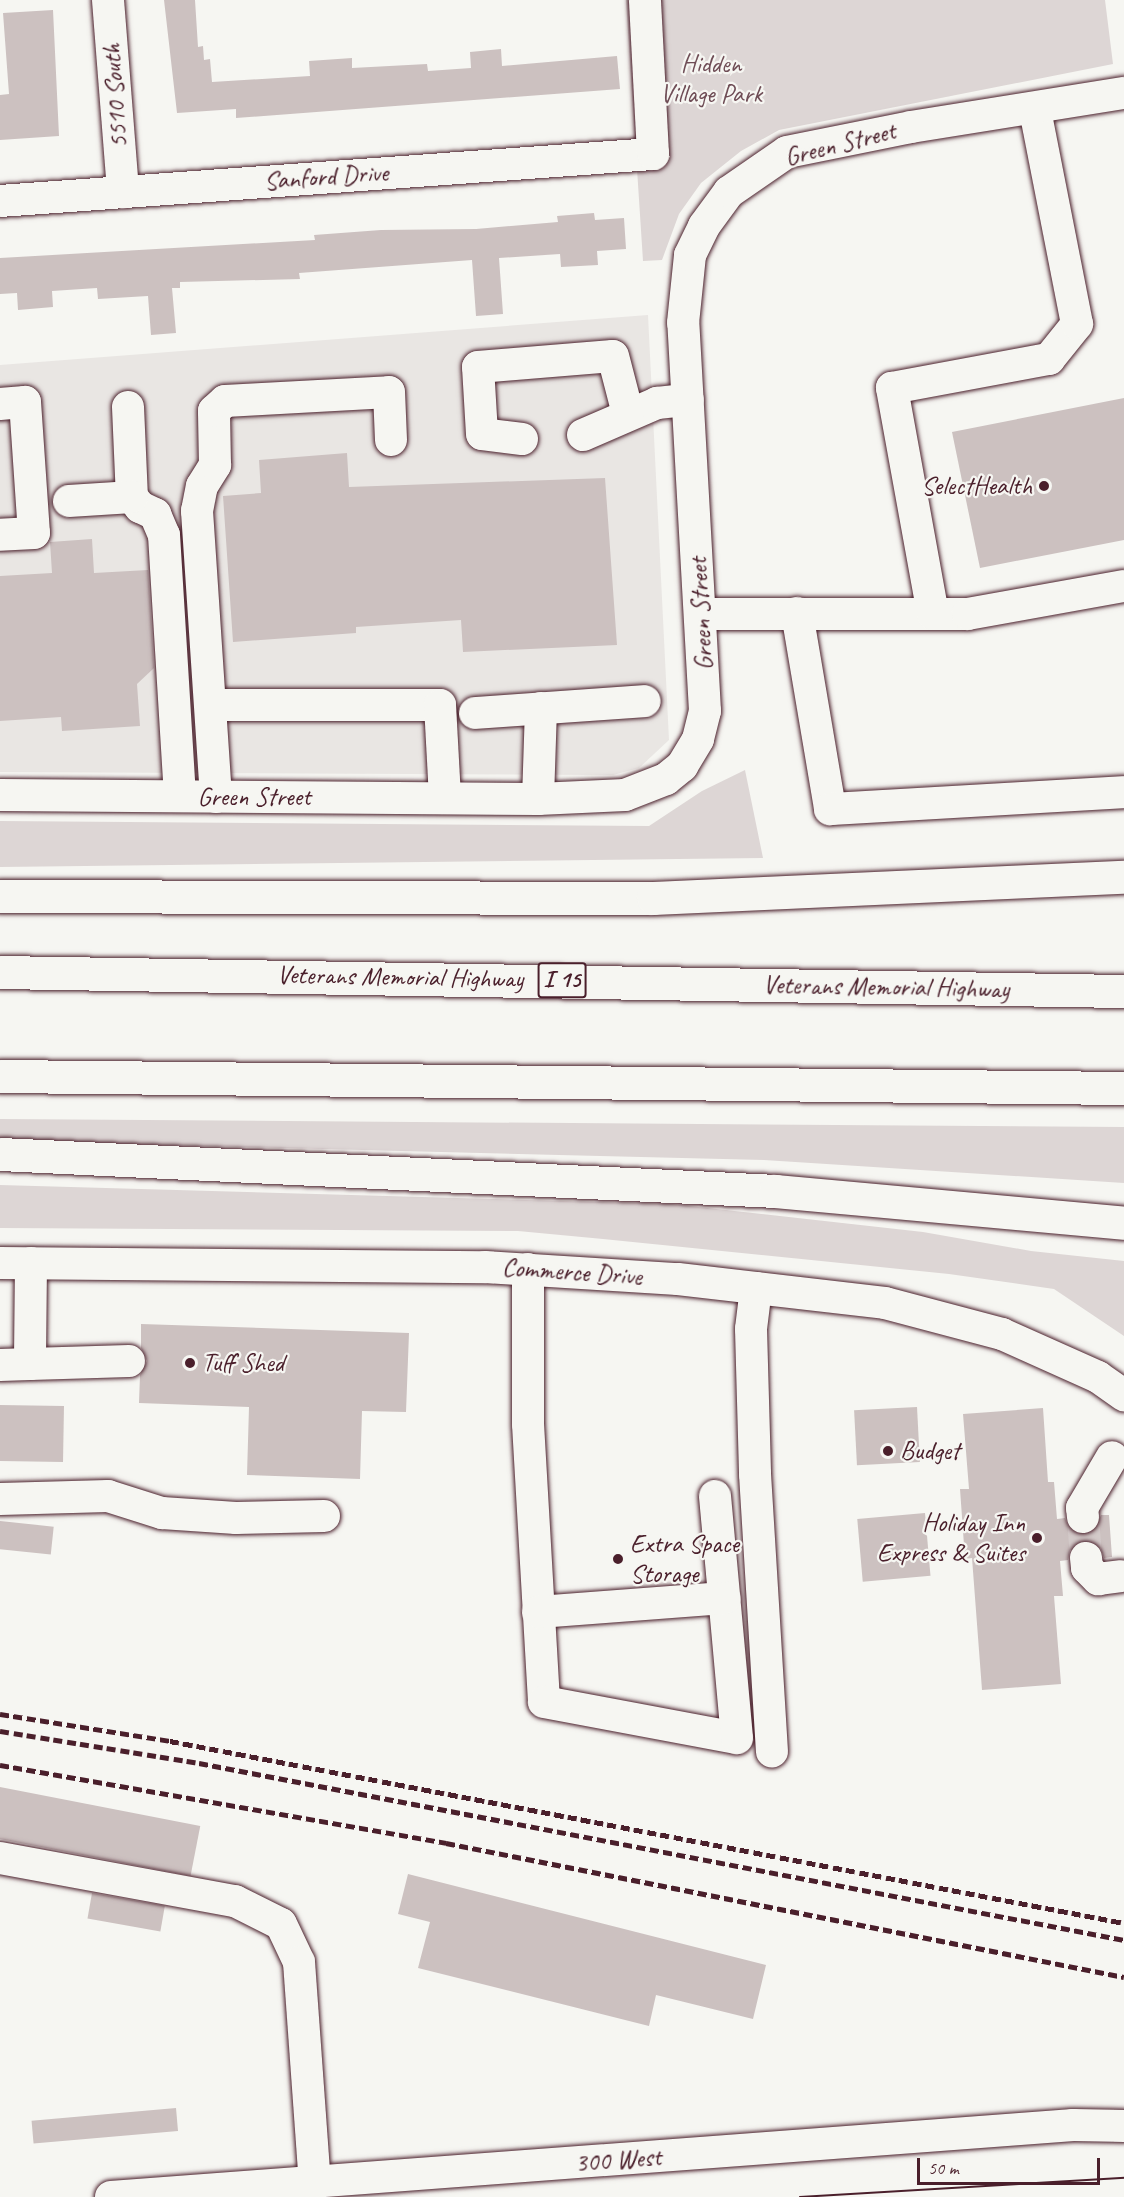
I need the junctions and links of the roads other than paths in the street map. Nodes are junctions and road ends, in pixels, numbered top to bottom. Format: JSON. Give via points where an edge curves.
{"nodes":[{"id":1,"x":108,"y":0,"type":"edge"},
{"id":2,"x":645,"y":0,"type":"edge"},
{"id":3,"x":1124,"y":93,"type":"edge"},
{"id":4,"x":1035,"y":110,"type":"junction"},
{"id":5,"x":123,"y":192,"type":"junction"},
{"id":6,"x":0,"y":201,"type":"edge"},
{"id":7,"x":688,"y":400,"type":"junction"},
{"id":8,"x":0,"y":404,"type":"edge"},
{"id":9,"x":128,"y":407,"type":"dead end"},
{"id":10,"x":628,"y":414,"type":"junction"},
{"id":11,"x":583,"y":435,"type":"dead end"},
{"id":12,"x":522,"y":439,"type":"dead end"},
{"id":13,"x":391,"y":440,"type":"dead end"},
{"id":14,"x":132,"y":497,"type":"junction"},
{"id":15,"x":69,"y":501,"type":"dead end"},
{"id":16,"x":0,"y":535,"type":"edge"},
{"id":17,"x":1124,"y":586,"type":"edge"},
{"id":18,"x":797,"y":613,"type":"junction"},
{"id":19,"x":702,"y":614,"type":"junction"},
{"id":20,"x":933,"y":614,"type":"junction"},
{"id":21,"x":645,"y":701,"type":"dead end"},
{"id":22,"x":211,"y":705,"type":"junction"},
{"id":23,"x":541,"y":708,"type":"junction"},
{"id":24,"x":475,"y":713,"type":"dead end"},
{"id":25,"x":1124,"y":792,"type":"edge"},
{"id":26,"x":0,"y":795,"type":"edge"},
{"id":27,"x":180,"y":796,"type":"junction"},
{"id":28,"x":216,"y":797,"type":"junction"},
{"id":29,"x":445,"y":798,"type":"junction"},
{"id":30,"x":538,"y":799,"type":"junction"},
{"id":31,"x":1124,"y":877,"type":"edge"},
{"id":32,"x":0,"y":896,"type":"edge"},
{"id":33,"x":0,"y":972,"type":"edge"},
{"id":34,"x":1124,"y":992,"type":"edge"},
{"id":35,"x":0,"y":1076,"type":"edge"},
{"id":36,"x":1124,"y":1088,"type":"edge"},
{"id":37,"x":0,"y":1154,"type":"edge"},
{"id":38,"x":1124,"y":1223,"type":"edge"},
{"id":39,"x":0,"y":1263,"type":"edge"},
{"id":40,"x":31,"y":1263,"type":"junction"},
{"id":41,"x":528,"y":1269,"type":"junction"},
{"id":42,"x":756,"y":1288,"type":"junction"},
{"id":43,"x":129,"y":1361,"type":"dead end"},
{"id":44,"x":15,"y":1365,"type":"edge"},
{"id":45,"x":1124,"y":1395,"type":"edge"},
{"id":46,"x":1112,"y":1457,"type":"dead end"},
{"id":47,"x":715,"y":1496,"type":"dead end"},
{"id":48,"x":0,"y":1499,"type":"edge"},
{"id":49,"x":324,"y":1516,"type":"dead end"},
{"id":50,"x":1083,"y":1517,"type":"tunnel mouth"},
{"id":51,"x":1086,"y":1558,"type":"tunnel mouth"},
{"id":52,"x":1121,"y":1576,"type":"dead end"},
{"id":53,"x":724,"y":1598,"type":"junction"},
{"id":54,"x":538,"y":1612,"type":"junction"},
{"id":55,"x":772,"y":1751,"type":"dead end"},
{"id":56,"x":0,"y":1858,"type":"edge"},
{"id":57,"x":1124,"y":2126,"type":"edge"},
{"id":58,"x":315,"y":2183,"type":"junction"},
{"id":59,"x":111,"y":2197,"type":"edge"}],
"edges":[{"from":1,"to":5,"type":"street","name":"5510 South"},
{"from":2,"to":5,"type":"street","name":"Sanford Drive","via":[[653,154]]},
{"from":3,"to":4,"type":"street","name":"Green Street"},
{"from":4,"to":7,"type":"street","name":"Green Street","via":[[911,127],[787,152],[729,192],[704,226],[688,266],[683,323]]},
{"from":4,"to":20,"type":"street","via":[[1077,324],[1049,359],[892,388]]},
{"from":5,"to":6,"type":"street","name":"Sanford Drive"},
{"from":7,"to":10,"type":"street","via":[[657,403]]},
{"from":7,"to":19,"type":"street","name":"Green Street"},
{"from":8,"to":16,"type":"street","via":[[25,402],[34,533]]},
{"from":9,"to":14,"type":"street"},
{"from":10,"to":11,"type":"street"},
{"from":10,"to":12,"type":"street","via":[[614,356],[478,367],[482,434]]},
{"from":13,"to":22,"type":"street","via":[[389,392],[225,401],[214,411],[215,465],[202,486],[197,511]]},
{"from":14,"to":15,"type":"street"},
{"from":14,"to":27,"type":"street","via":[[140,507],[154,514],[164,535]]},
{"from":17,"to":20,"type":"street","via":[[968,614]]},
{"from":18,"to":19,"type":"street"},
{"from":18,"to":20,"type":"street"},
{"from":18,"to":25,"type":"street","via":[[830,809]]},
{"from":19,"to":30,"type":"street","name":"Green Street","via":[[705,711],[698,740],[682,766],[649,788],[626,795]]},
{"from":21,"to":23,"type":"street"},
{"from":22,"to":28,"type":"street"},
{"from":22,"to":29,"type":"street","via":[[440,705]]},
{"from":23,"to":24,"type":"street"},
{"from":23,"to":30,"type":"street"},
{"from":26,"to":27,"type":"street","name":"Green Street"},
{"from":27,"to":28,"type":"street","name":"Green Street"},
{"from":28,"to":29,"type":"street","name":"Green Street"},
{"from":29,"to":30,"type":"street","name":"Green Street"},
{"from":31,"to":32,"type":"highway","via":[[653,898]]},
{"from":33,"to":34,"type":"highway","name":"Veterans Memorial Highway","number":"I 15"},
{"from":35,"to":36,"type":"highway"},
{"from":37,"to":38,"type":"highway","via":[[775,1191]]},
{"from":39,"to":40,"type":"street","name":"Commerce Drive"},
{"from":40,"to":41,"type":"street","name":"Commerce Drive"},
{"from":40,"to":44,"type":"street"},
{"from":41,"to":42,"type":"street","name":"Commerce Drive"},
{"from":41,"to":54,"type":"street","via":[[528,1424]]},
{"from":42,"to":45,"type":"street","name":"Commerce Drive","via":[[885,1303],[1002,1334],[1098,1377]]},
{"from":42,"to":55,"type":"street","via":[[751,1329],[754,1474]]},
{"from":43,"to":44,"type":"street"},
{"from":46,"to":50,"type":"street","via":[[1082,1508]]},
{"from":47,"to":53,"type":"street"},
{"from":48,"to":49,"type":"street","via":[[108,1496],[162,1513],[236,1518]]},
{"from":51,"to":52,"type":"street","via":[[1087,1568],[1098,1579]]},
{"from":53,"to":54,"type":"street"},
{"from":53,"to":54,"type":"street","via":[[736,1738],[544,1702]]},
{"from":56,"to":58,"type":"street","via":[[235,1901],[281,1924],[299,1962]]},
{"from":57,"to":58,"type":"street","name":"300 West","via":[[1073,2125]]},
{"from":58,"to":59,"type":"street","name":"300 West"}]}
